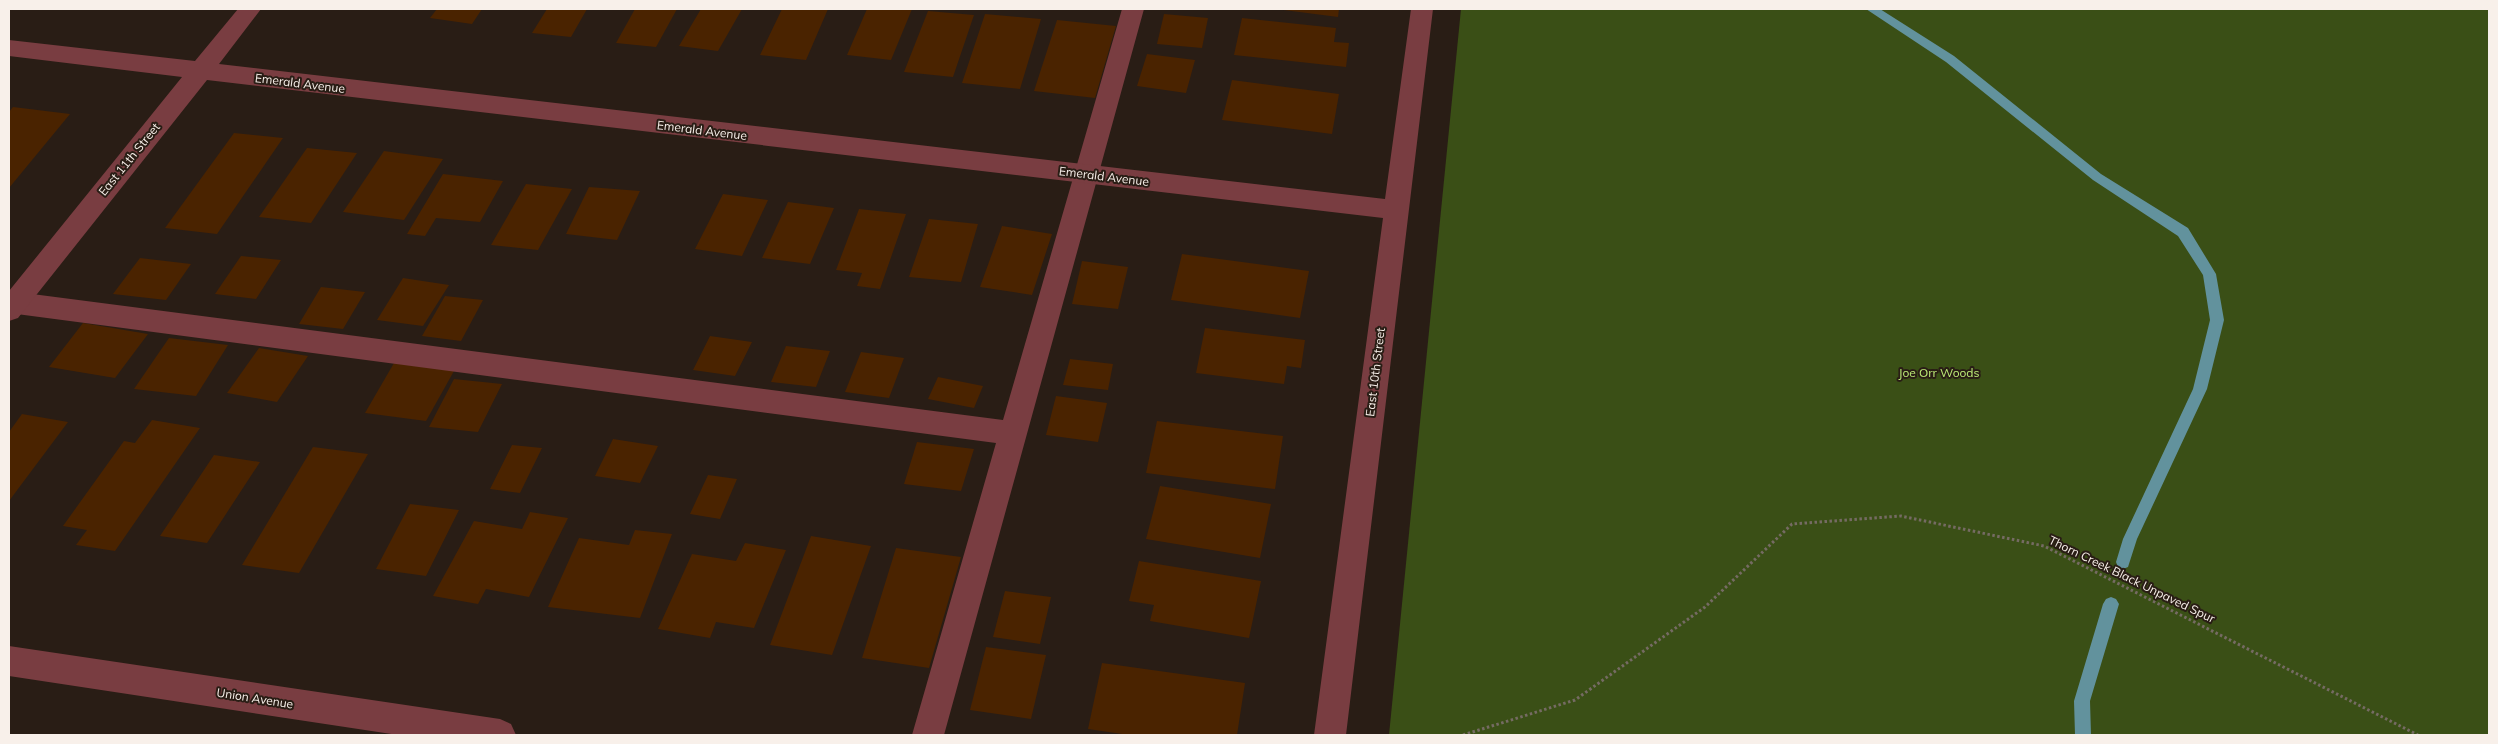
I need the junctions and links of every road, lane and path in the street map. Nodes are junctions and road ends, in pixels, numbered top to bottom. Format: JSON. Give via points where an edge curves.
{"nodes":[{"id":1,"x":250,"y":9,"type":"edge"},
{"id":2,"x":1133,"y":9,"type":"edge"},
{"id":3,"x":1422,"y":9,"type":"edge"},
{"id":4,"x":9,"y":48,"type":"edge"},
{"id":5,"x":199,"y":72,"type":"junction"},
{"id":6,"x":1086,"y":174,"type":"junction"},
{"id":7,"x":1395,"y":210,"type":"junction"},
{"id":8,"x":11,"y":305,"type":"edge"},
{"id":9,"x":1013,"y":433,"type":"junction"},
{"id":10,"x":9,"y":661,"type":"edge"},
{"id":11,"x":500,"y":735,"type":"edge"},
{"id":12,"x":928,"y":735,"type":"edge"},
{"id":13,"x":1330,"y":735,"type":"edge"},
{"id":14,"x":1463,"y":735,"type":"edge"},
{"id":15,"x":2418,"y":735,"type":"edge"}],
"edges":[{"from":1,"to":5,"type":"street","name":"East 11th Street"},
{"from":2,"to":6,"type":"street"},
{"from":3,"to":7,"type":"street","name":"East 10th Street"},
{"from":4,"to":5,"type":"street","name":"Emerald Avenue"},
{"from":5,"to":6,"type":"street","name":"Emerald Avenue"},
{"from":5,"to":8,"type":"street","name":"East 11th Street"},
{"from":6,"to":7,"type":"street","name":"Emerald Avenue"},
{"from":6,"to":9,"type":"street"},
{"from":7,"to":13,"type":"street","name":"East 10th Street"},
{"from":8,"to":9,"type":"street"},
{"from":9,"to":12,"type":"street"},
{"from":10,"to":11,"type":"street","name":"Union Avenue"},
{"from":14,"to":15,"type":"path","name":"Thorn Creek Black Unpaved Spur","via":[[1575,700],[1705,606],[1792,524],[1901,516],[2044,546]]}]}
